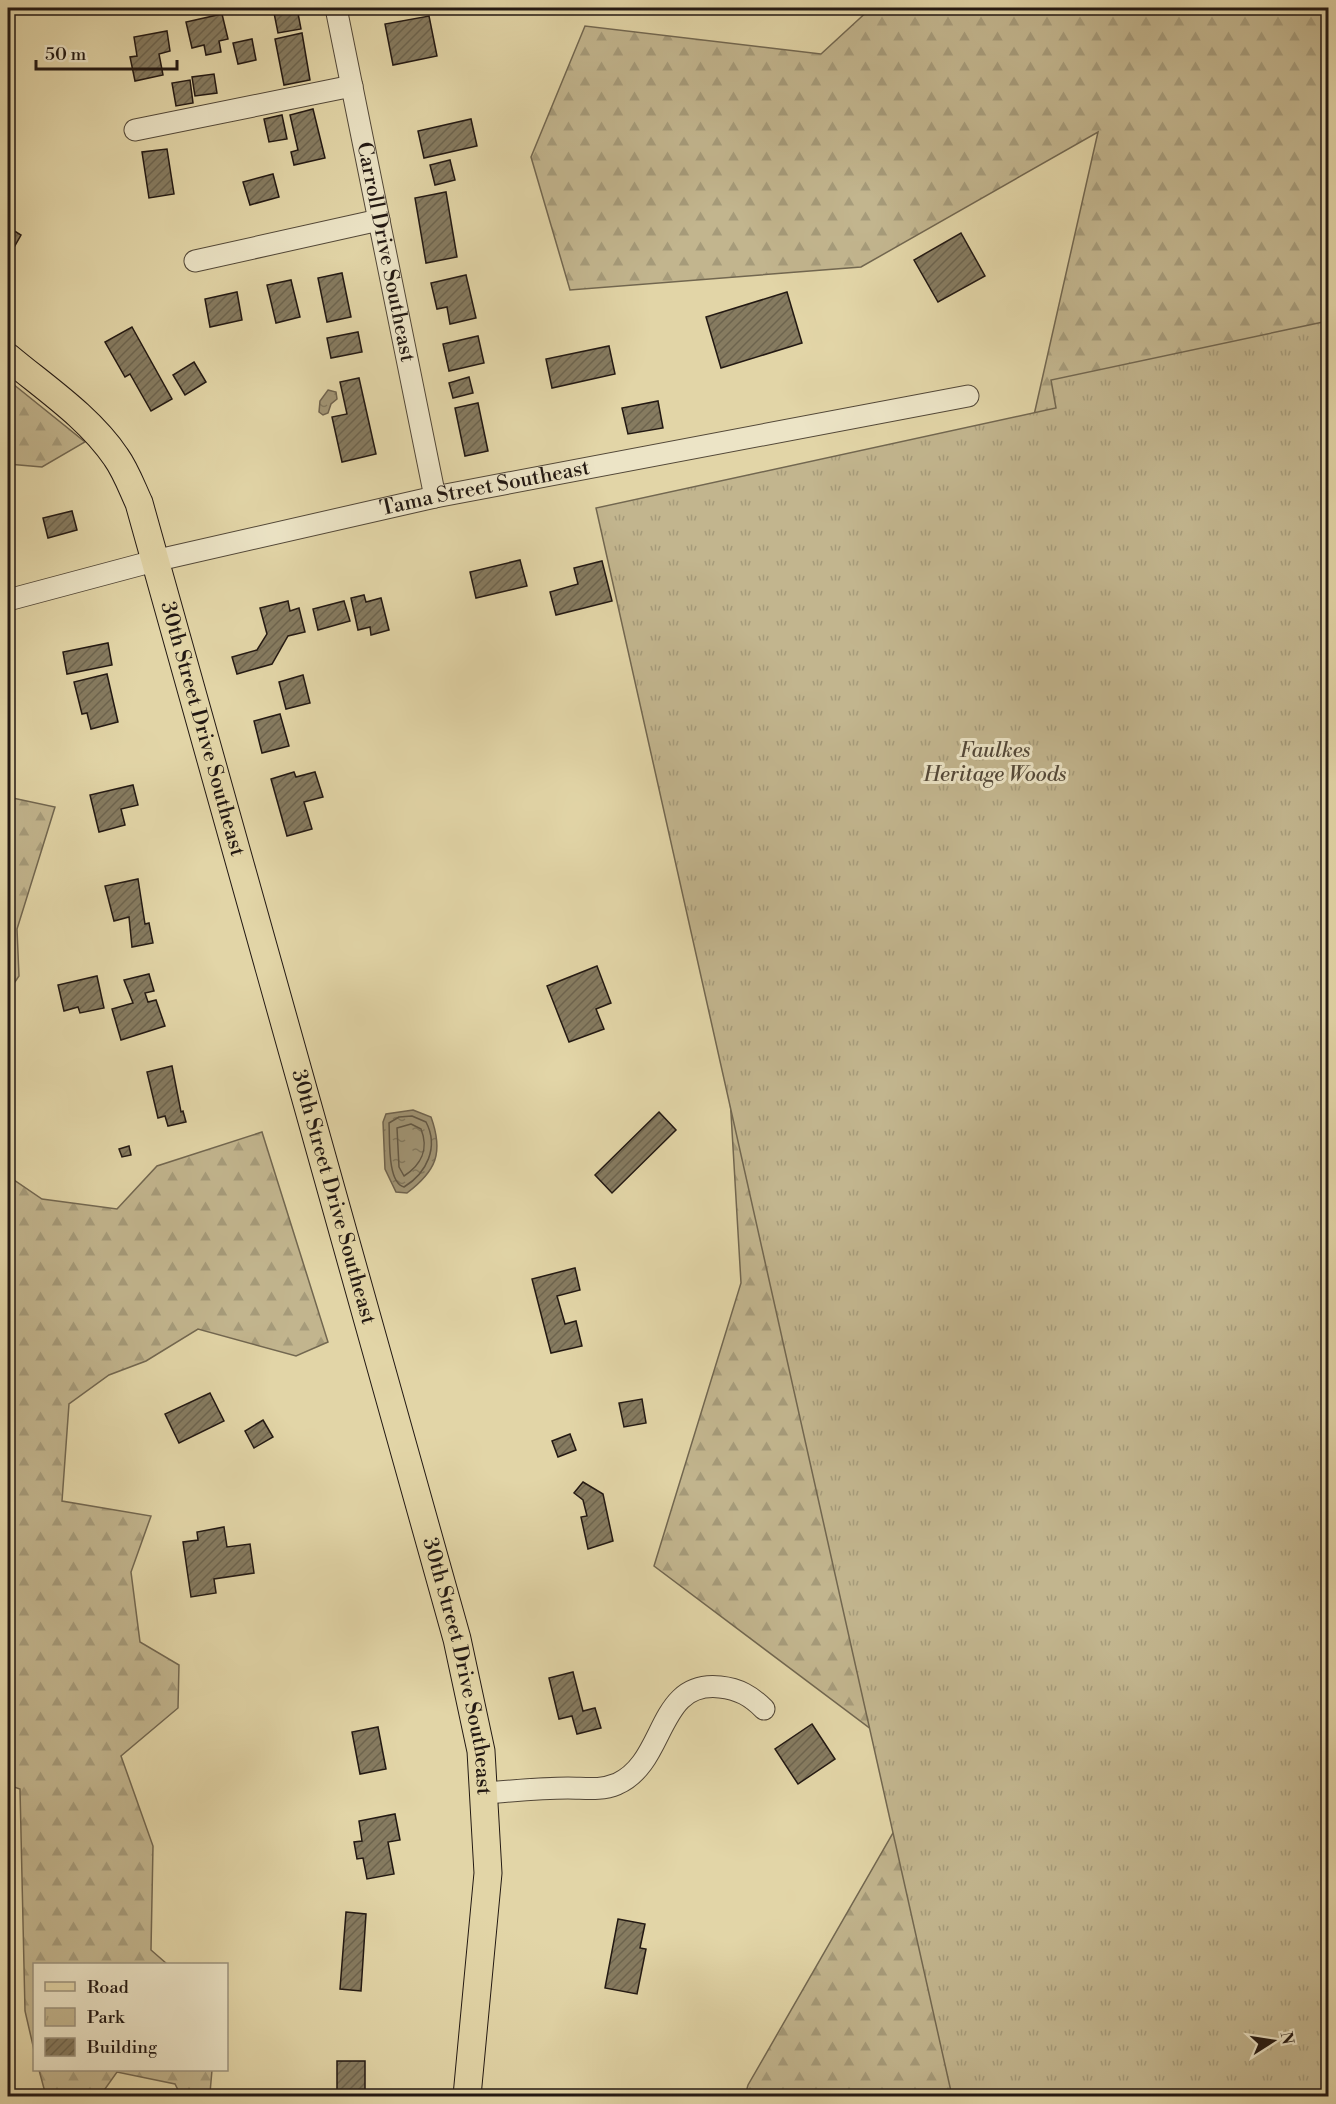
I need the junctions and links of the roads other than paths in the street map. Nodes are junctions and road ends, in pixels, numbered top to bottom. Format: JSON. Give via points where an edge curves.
{"nodes":[{"id":1,"x":336,"y":8,"type":"edge"},
{"id":2,"x":352,"y":86,"type":"junction"},
{"id":3,"x":135,"y":130,"type":"dead end"},
{"id":4,"x":379,"y":220,"type":"junction"},
{"id":5,"x":195,"y":261,"type":"dead end"},
{"id":6,"x":8,"y":357,"type":"edge"},
{"id":7,"x":968,"y":396,"type":"dead end"},
{"id":8,"x":435,"y":497,"type":"junction"},
{"id":9,"x":154,"y":561,"type":"junction"},
{"id":10,"x":8,"y":600,"type":"edge"},
{"id":11,"x":764,"y":1709,"type":"dead end"},
{"id":12,"x":485,"y":1793,"type":"junction"},
{"id":13,"x":467,"y":2097,"type":"edge"}],
"edges":[{"from":1,"to":2,"type":"street","name":"Carroll Drive Southeast"},
{"from":2,"to":3,"type":"street"},
{"from":2,"to":4,"type":"street","name":"Carroll Drive Southeast"},
{"from":4,"to":5,"type":"street"},
{"from":4,"to":8,"type":"street","name":"Carroll Drive Southeast"},
{"from":6,"to":9,"type":"main road","name":"30th Street Drive Southeast","via":[[81,418],[118,459],[139,503]]},
{"from":7,"to":8,"type":"street","name":"Tama Street Southeast"},
{"from":8,"to":9,"type":"street","name":"Tama Street Southeast"},
{"from":9,"to":10,"type":"street","name":"Tama Street Southeast"},
{"from":9,"to":12,"type":"main road","name":"30th Street Drive Southeast","via":[[457,1639],[481,1751]]},
{"from":11,"to":12,"type":"street","via":[[750,1695],[710,1686],[691,1692],[674,1705],[642,1766],[615,1785],[590,1790]]},
{"from":12,"to":13,"type":"main road","name":"30th Street Drive Southeast","via":[[488,1873]]}]}
